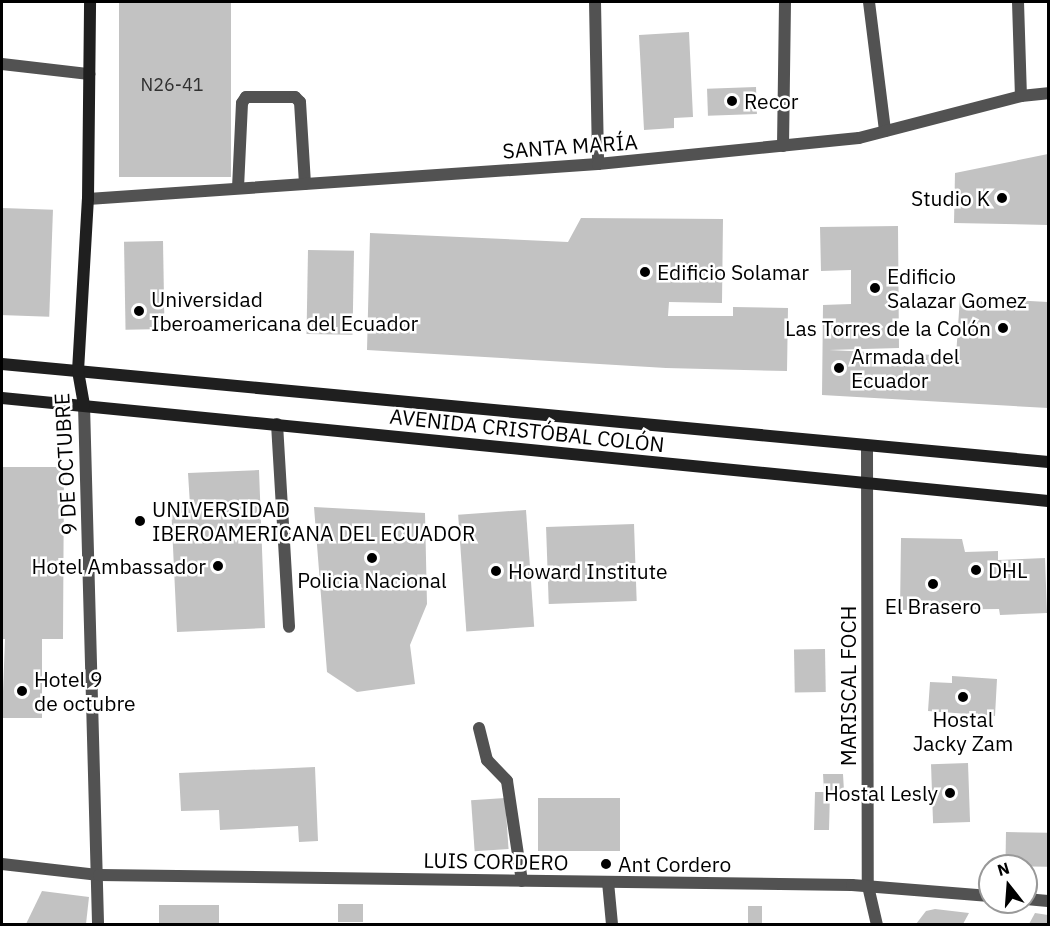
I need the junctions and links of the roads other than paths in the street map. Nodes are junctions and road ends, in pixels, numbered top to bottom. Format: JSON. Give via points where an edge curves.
{"nodes":[{"id":1,"x":90,"y":2,"type":"edge"},
{"id":2,"x":595,"y":2,"type":"edge"},
{"id":3,"x":785,"y":2,"type":"edge"},
{"id":4,"x":869,"y":2,"type":"edge"},
{"id":5,"x":1018,"y":2,"type":"edge"},
{"id":6,"x":2,"y":64,"type":"edge"},
{"id":7,"x":89,"y":74,"type":"junction"},
{"id":8,"x":1048,"y":93,"type":"edge"},
{"id":9,"x":1022,"y":96,"type":"junction"},
{"id":10,"x":885,"y":131,"type":"junction"},
{"id":11,"x":783,"y":146,"type":"junction"},
{"id":12,"x":598,"y":164,"type":"junction"},
{"id":13,"x":305,"y":184,"type":"junction"},
{"id":14,"x":238,"y":188,"type":"junction"},
{"id":15,"x":88,"y":199,"type":"junction"},
{"id":16,"x":2,"y":364,"type":"edge"},
{"id":17,"x":78,"y":371,"type":"junction"},
{"id":18,"x":2,"y":398,"type":"edge"},
{"id":19,"x":84,"y":405,"type":"junction"},
{"id":20,"x":277,"y":424,"type":"junction"},
{"id":21,"x":867,"y":446,"type":"junction"},
{"id":22,"x":1048,"y":462,"type":"edge"},
{"id":23,"x":866,"y":483,"type":"junction"},
{"id":24,"x":1048,"y":501,"type":"edge"},
{"id":25,"x":289,"y":627,"type":"dead end"},
{"id":26,"x":479,"y":729,"type":"dead end"},
{"id":27,"x":2,"y":864,"type":"edge"},
{"id":28,"x":99,"y":875,"type":"junction"},
{"id":29,"x":522,"y":881,"type":"junction"},
{"id":30,"x":608,"y":882,"type":"junction"},
{"id":31,"x":868,"y":886,"type":"junction"},
{"id":32,"x":978,"y":895,"type":"edge"},
{"id":33,"x":98,"y":924,"type":"edge"},
{"id":34,"x":612,"y":924,"type":"edge"},
{"id":35,"x":877,"y":924,"type":"edge"}],
"edges":[{"from":1,"to":7,"type":"street","name":"9 DE OCTUBRE"},
{"from":2,"to":12,"type":"street"},
{"from":3,"to":11,"type":"street"},
{"from":4,"to":10,"type":"street"},
{"from":5,"to":9,"type":"street"},
{"from":6,"to":7,"type":"street"},
{"from":7,"to":15,"type":"street","name":"9 DE OCTUBRE"},
{"from":8,"to":9,"type":"street","name":"SANTA MARÍA"},
{"from":9,"to":10,"type":"street","name":"SANTA MARÍA"},
{"from":10,"to":11,"type":"street","name":"SANTA MARÍA","via":[[859,138]]},
{"from":11,"to":12,"type":"street","name":"SANTA MARÍA"},
{"from":12,"to":13,"type":"street","name":"SANTA MARÍA"},
{"from":13,"to":14,"type":"street","name":"SANTA MARÍA"},
{"from":13,"to":14,"type":"street","via":[[300,102],[295,97],[246,98],[242,103]]},
{"from":14,"to":15,"type":"street","name":"SANTA MARÍA"},
{"from":15,"to":17,"type":"street","name":"9 DE OCTUBRE"},
{"from":16,"to":17,"type":"street","name":"AVENIDA CRISTÓBAL COLÓN"},
{"from":17,"to":19,"type":"street","name":"9 DE OCTUBRE"},
{"from":17,"to":21,"type":"street","name":"AVENIDA CRISTÓBAL COLÓN"},
{"from":18,"to":19,"type":"street","name":"AVENIDA CRISTÓBAL COLÓN"},
{"from":19,"to":20,"type":"street","name":"AVENIDA CRISTÓBAL COLÓN"},
{"from":19,"to":28,"type":"street","name":"9 DE OCTUBRE"},
{"from":20,"to":23,"type":"street","name":"AVENIDA CRISTÓBAL COLÓN"},
{"from":20,"to":25,"type":"street"},
{"from":21,"to":22,"type":"street","name":"AVENIDA CRISTÓBAL COLÓN"},
{"from":21,"to":23,"type":"street","name":"MARISCAL FOCH"},
{"from":23,"to":24,"type":"street","name":"AVENIDA CRISTÓBAL COLÓN"},
{"from":23,"to":31,"type":"street","name":"MARISCAL FOCH"},
{"from":26,"to":29,"type":"street","via":[[487,760],[507,781]]},
{"from":27,"to":28,"type":"street","name":"LUIS CORDERO"},
{"from":28,"to":29,"type":"street","name":"LUIS CORDERO"},
{"from":28,"to":33,"type":"street","name":"9 DE OCTUBRE"},
{"from":29,"to":30,"type":"street","name":"LUIS CORDERO"},
{"from":30,"to":31,"type":"street","name":"LUIS CORDERO"},
{"from":30,"to":34,"type":"street"},
{"from":31,"to":32,"type":"street","name":"LUIS CORDERO"},
{"from":31,"to":35,"type":"street","name":"MARISCAL FOCH"}]}
